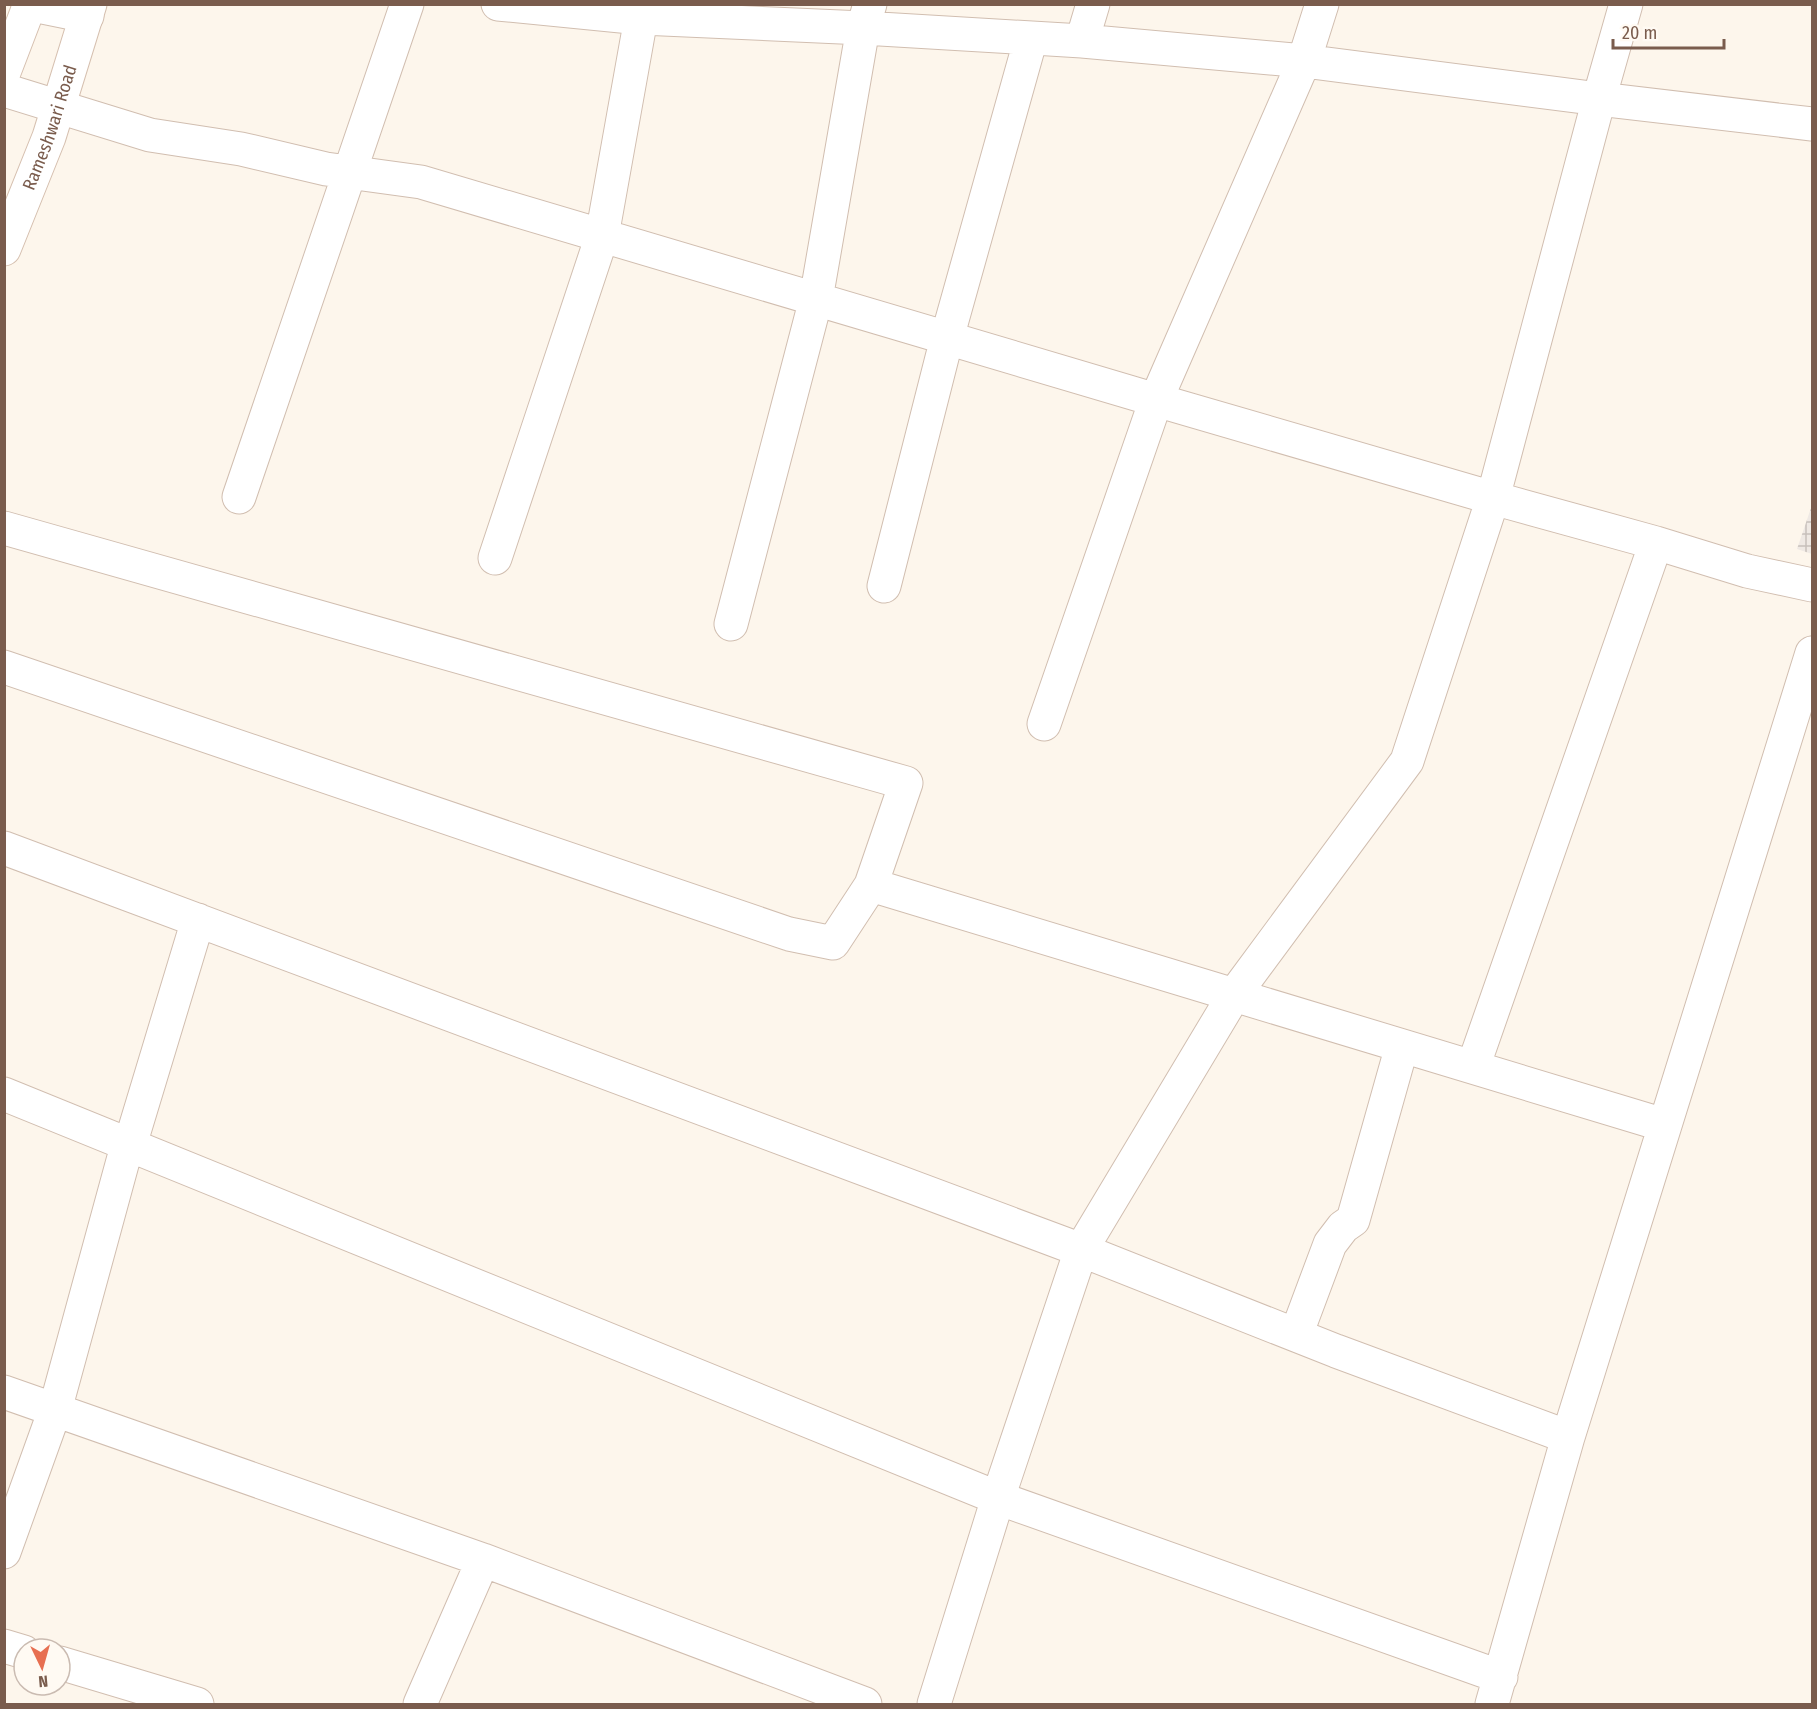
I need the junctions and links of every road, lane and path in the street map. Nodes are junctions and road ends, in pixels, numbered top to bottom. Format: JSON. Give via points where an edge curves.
{"nodes":[{"id":1,"x":407,"y":4,"type":"edge"},
{"id":2,"x":498,"y":4,"type":"edge"},
{"id":3,"x":1093,"y":4,"type":"edge"},
{"id":4,"x":1322,"y":4,"type":"edge"},
{"id":5,"x":1626,"y":4,"type":"edge"},
{"id":6,"x":29,"y":5,"type":"edge"},
{"id":7,"x":88,"y":10,"type":"edge"},
{"id":8,"x":643,"y":11,"type":"edge"},
{"id":9,"x":866,"y":16,"type":"edge"},
{"id":10,"x":1032,"y":38,"type":"junction"},
{"id":11,"x":1082,"y":41,"type":"junction"},
{"id":12,"x":1304,"y":61,"type":"junction"},
{"id":13,"x":4,"y":72,"type":"edge"},
{"id":14,"x":4,"y":90,"type":"edge"},
{"id":15,"x":1599,"y":99,"type":"junction"},
{"id":16,"x":58,"y":107,"type":"junction"},
{"id":17,"x":1812,"y":124,"type":"edge"},
{"id":18,"x":351,"y":172,"type":"junction"},
{"id":19,"x":602,"y":236,"type":"junction"},
{"id":20,"x":4,"y":249,"type":"edge"},
{"id":21,"x":816,"y":299,"type":"junction"},
{"id":22,"x":947,"y":338,"type":"junction"},
{"id":23,"x":1156,"y":400,"type":"junction"},
{"id":24,"x":239,"y":497,"type":"dead end"},
{"id":25,"x":1493,"y":498,"type":"junction"},
{"id":26,"x":4,"y":528,"type":"edge"},
{"id":27,"x":1656,"y":543,"type":"junction"},
{"id":28,"x":495,"y":558,"type":"dead end"},
{"id":29,"x":1812,"y":585,"type":"edge"},
{"id":30,"x":884,"y":586,"type":"dead end"},
{"id":31,"x":731,"y":624,"type":"dead end"},
{"id":32,"x":1812,"y":652,"type":"edge"},
{"id":33,"x":4,"y":667,"type":"edge"},
{"id":34,"x":1044,"y":724,"type":"dead end"},
{"id":35,"x":4,"y":848,"type":"edge"},
{"id":36,"x":871,"y":885,"type":"junction"},
{"id":37,"x":198,"y":920,"type":"junction"},
{"id":38,"x":1234,"y":995,"type":"junction"},
{"id":39,"x":1402,"y":1046,"type":"junction"},
{"id":40,"x":1473,"y":1067,"type":"junction"},
{"id":41,"x":4,"y":1094,"type":"edge"},
{"id":42,"x":1664,"y":1125,"type":"junction"},
{"id":43,"x":130,"y":1145,"type":"junction"},
{"id":44,"x":1081,"y":1250,"type":"junction"},
{"id":45,"x":1296,"y":1335,"type":"junction"},
{"id":46,"x":4,"y":1392,"type":"edge"},
{"id":47,"x":55,"y":1410,"type":"junction"},
{"id":48,"x":1568,"y":1437,"type":"junction"},
{"id":49,"x":998,"y":1498,"type":"junction"},
{"id":50,"x":4,"y":1552,"type":"edge"},
{"id":51,"x":483,"y":1560,"type":"junction"},
{"id":52,"x":72,"y":1667,"type":"edge"},
{"id":53,"x":1496,"y":1691,"type":"edge"},
{"id":54,"x":196,"y":1704,"type":"edge"},
{"id":55,"x":420,"y":1704,"type":"edge"},
{"id":56,"x":865,"y":1704,"type":"edge"},
{"id":57,"x":934,"y":1704,"type":"edge"}],
"edges":[{"from":1,"to":18,"type":"street"},
{"from":2,"to":8,"type":"street"},
{"from":3,"to":11,"type":"street"},
{"from":4,"to":12,"type":"street"},
{"from":5,"to":15,"type":"street"},
{"from":6,"to":7,"type":"street"},
{"from":6,"to":13,"type":"street"},
{"from":7,"to":16,"type":"street","name":"Rameshwari Road"},
{"from":8,"to":9,"type":"street"},
{"from":8,"to":19,"type":"street"},
{"from":9,"to":10,"type":"street"},
{"from":9,"to":21,"type":"street"},
{"from":10,"to":11,"type":"street"},
{"from":10,"to":22,"type":"street"},
{"from":11,"to":12,"type":"street"},
{"from":12,"to":15,"type":"street"},
{"from":12,"to":23,"type":"street"},
{"from":14,"to":16,"type":"street"},
{"from":15,"to":17,"type":"street"},
{"from":15,"to":25,"type":"street"},
{"from":16,"to":18,"type":"street","via":[[150,135],[241,148]]},
{"from":16,"to":20,"type":"street","name":"Rameshwari Road"},
{"from":18,"to":19,"type":"street","via":[[421,182]]},
{"from":18,"to":24,"type":"street"},
{"from":19,"to":21,"type":"street"},
{"from":19,"to":28,"type":"street"},
{"from":21,"to":22,"type":"street"},
{"from":21,"to":31,"type":"street"},
{"from":22,"to":23,"type":"street"},
{"from":22,"to":30,"type":"street"},
{"from":23,"to":25,"type":"street"},
{"from":23,"to":34,"type":"street"},
{"from":25,"to":27,"type":"street"},
{"from":25,"to":38,"type":"street","via":[[1407,761]]},
{"from":26,"to":36,"type":"street","via":[[906,783]]},
{"from":27,"to":29,"type":"street","via":[[1747,571]]},
{"from":27,"to":40,"type":"street"},
{"from":32,"to":42,"type":"street"},
{"from":33,"to":36,"type":"street","via":[[789,934],[833,942]]},
{"from":35,"to":37,"type":"street"},
{"from":36,"to":38,"type":"street"},
{"from":37,"to":43,"type":"street"},
{"from":37,"to":44,"type":"street"},
{"from":38,"to":39,"type":"street"},
{"from":38,"to":44,"type":"street"},
{"from":39,"to":40,"type":"street"},
{"from":39,"to":45,"type":"street","via":[[1353,1220],[1330,1244]]},
{"from":40,"to":42,"type":"street"},
{"from":41,"to":43,"type":"street"},
{"from":42,"to":48,"type":"street"},
{"from":43,"to":47,"type":"street"},
{"from":43,"to":49,"type":"street"},
{"from":44,"to":45,"type":"street"},
{"from":44,"to":49,"type":"street"},
{"from":45,"to":48,"type":"street"},
{"from":46,"to":47,"type":"street"},
{"from":47,"to":50,"type":"street"},
{"from":47,"to":51,"type":"street"},
{"from":48,"to":53,"type":"street"},
{"from":49,"to":53,"type":"street"},
{"from":49,"to":57,"type":"street"},
{"from":51,"to":55,"type":"street"},
{"from":51,"to":56,"type":"street"},
{"from":52,"to":54,"type":"street"}]}
